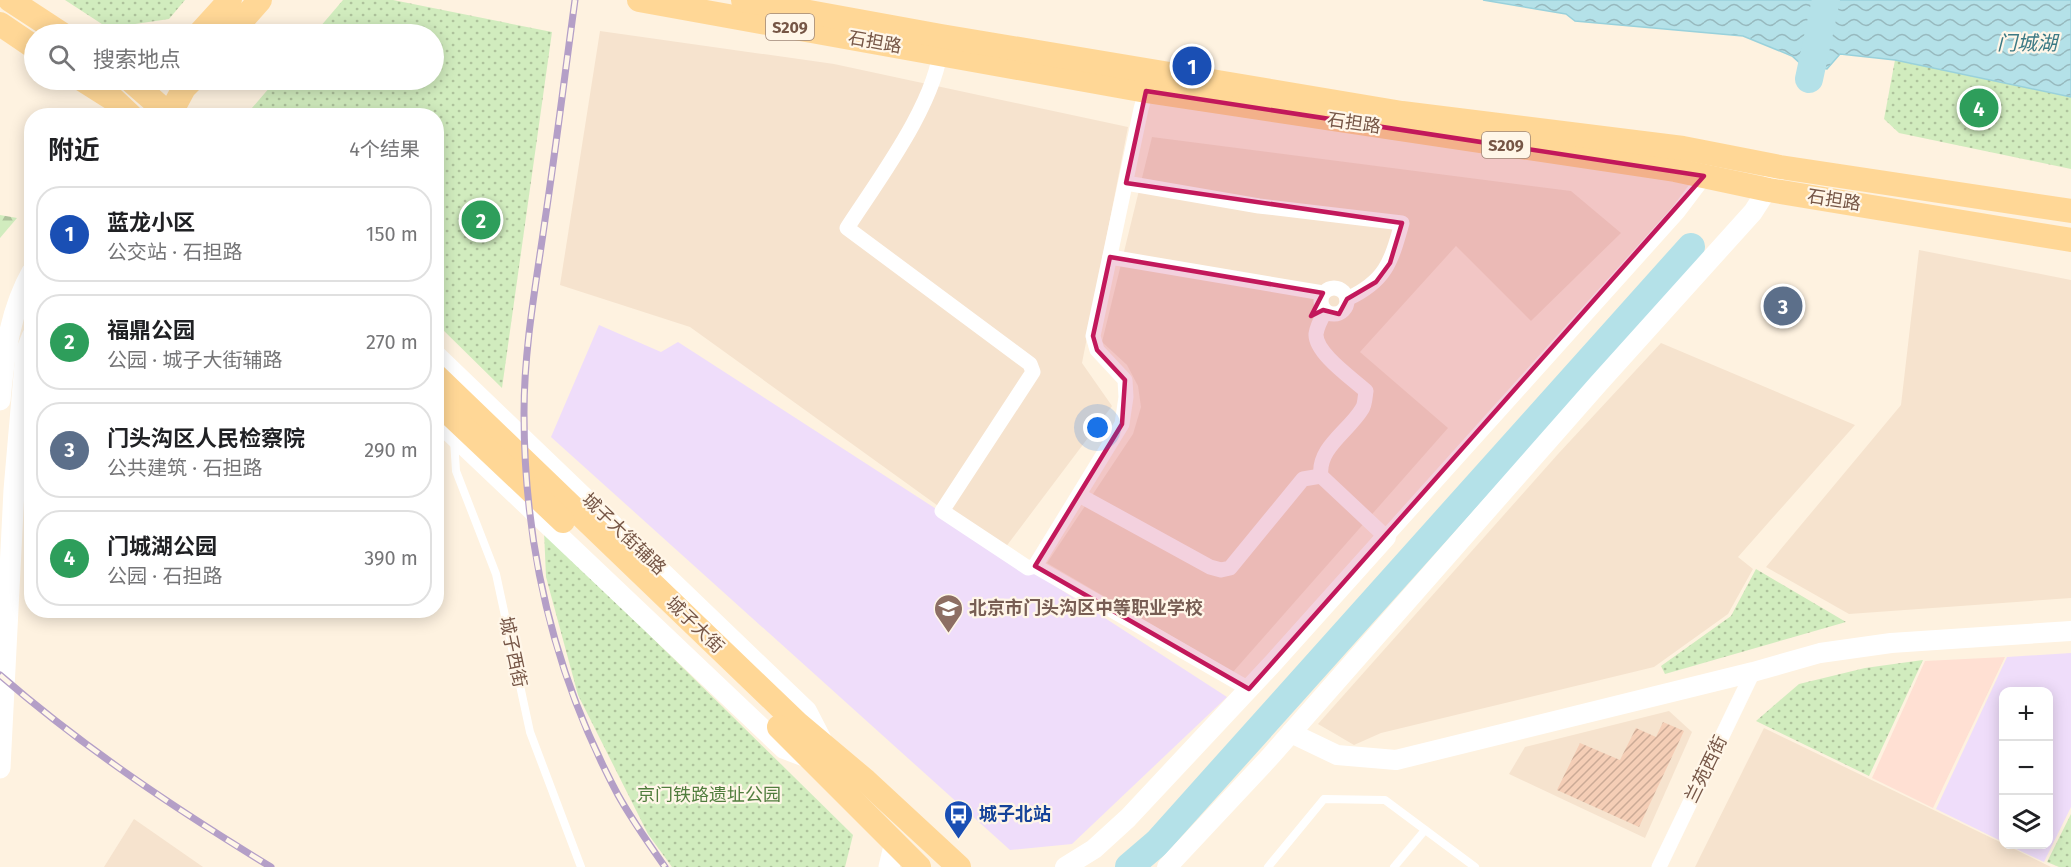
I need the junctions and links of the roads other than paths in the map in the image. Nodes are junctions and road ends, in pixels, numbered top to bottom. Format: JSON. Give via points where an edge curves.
{"nodes":[{"id":1,"x":10,"y":0,"type":"edge"},
{"id":2,"x":230,"y":0,"type":"edge"},
{"id":3,"x":260,"y":0,"type":"edge"},
{"id":4,"x":639,"y":0,"type":"edge"},
{"id":5,"x":743,"y":0,"type":"edge"},
{"id":6,"x":0,"y":24,"type":"edge"},
{"id":7,"x":47,"y":24,"type":"edge"},
{"id":8,"x":208,"y":24,"type":"edge"},
{"id":9,"x":239,"y":24,"type":"edge"},
{"id":10,"x":24,"y":40,"type":"edge"},
{"id":11,"x":941,"y":45,"type":"junction"},
{"id":12,"x":99,"y":90,"type":"edge"},
{"id":13,"x":183,"y":90,"type":"edge"},
{"id":14,"x":1146,"y":91,"type":"junction"},
{"id":15,"x":151,"y":97,"type":"edge"},
{"id":16,"x":123,"y":108,"type":"edge"},
{"id":17,"x":163,"y":108,"type":"edge"},
{"id":18,"x":174,"y":108,"type":"edge"},
{"id":19,"x":1721,"y":155,"type":"junction"},
{"id":20,"x":1780,"y":167,"type":"junction"},
{"id":21,"x":1704,"y":176,"type":"junction"},
{"id":22,"x":1126,"y":183,"type":"junction"},
{"id":23,"x":1769,"y":190,"type":"junction"},
{"id":24,"x":2071,"y":211,"type":"edge"},
{"id":25,"x":2071,"y":240,"type":"edge"},
{"id":26,"x":1110,"y":257,"type":"junction"},
{"id":27,"x":24,"y":287,"type":"edge"},
{"id":28,"x":1323,"y":294,"type":"junction"},
{"id":29,"x":1347,"y":299,"type":"junction"},
{"id":30,"x":1325,"y":312,"type":"junction"},
{"id":31,"x":444,"y":363,"type":"edge"},
{"id":32,"x":24,"y":375,"type":"edge"},
{"id":33,"x":444,"y":384,"type":"edge"},
{"id":34,"x":0,"y":400,"type":"edge"},
{"id":35,"x":444,"y":408,"type":"edge"},
{"id":36,"x":444,"y":427,"type":"edge"},
{"id":37,"x":454,"y":436,"type":"junction"},
{"id":38,"x":1321,"y":476,"type":"junction"},
{"id":39,"x":1079,"y":495,"type":"junction"},
{"id":40,"x":1386,"y":537,"type":"junction"},
{"id":41,"x":1035,"y":566,"type":"junction"},
{"id":42,"x":2071,"y":631,"type":"edge"},
{"id":43,"x":1753,"y":672,"type":"junction"},
{"id":44,"x":1249,"y":689,"type":"junction"},
{"id":45,"x":1291,"y":733,"type":"junction"},
{"id":46,"x":819,"y":753,"type":"junction"},
{"id":47,"x":0,"y":768,"type":"edge"},
{"id":48,"x":1425,"y":830,"type":"junction"},
{"id":49,"x":895,"y":842,"type":"junction"},
{"id":50,"x":581,"y":867,"type":"edge"},
{"id":51,"x":889,"y":867,"type":"edge"},
{"id":52,"x":919,"y":867,"type":"edge"},
{"id":53,"x":959,"y":867,"type":"edge"},
{"id":54,"x":1065,"y":867,"type":"edge"},
{"id":55,"x":1167,"y":867,"type":"edge"},
{"id":56,"x":1268,"y":867,"type":"edge"},
{"id":57,"x":1394,"y":867,"type":"edge"},
{"id":58,"x":1474,"y":867,"type":"edge"},
{"id":59,"x":1659,"y":867,"type":"edge"}],
"edges":[{"from":1,"to":7,"type":"main road"},
{"from":2,"to":8,"type":"main road"},
{"from":3,"to":9,"type":"main road"},
{"from":4,"to":11,"type":"main road","name":"石担路","number":"S209"},
{"from":5,"to":11,"type":"main road","name":"石担路","number":"S209"},
{"from":6,"to":10,"type":"main road"},
{"from":11,"to":14,"type":"main road","name":"石担路","number":"S209"},
{"from":11,"to":19,"type":"main road","name":"石担路","number":"S209"},
{"from":11,"to":41,"type":"street","via":[[916,119],[847,228],[1030,364],[1033,372],[942,511],[1028,568]]},
{"from":12,"to":16,"type":"main road"},
{"from":13,"to":18,"type":"main road"},
{"from":14,"to":21,"type":"main road","name":"石担路","number":"S209"},
{"from":14,"to":22,"type":"street"},
{"from":15,"to":17,"type":"main road"},
{"from":19,"to":20,"type":"main road","name":"石担路","number":"S209"},
{"from":19,"to":21,"type":"street"},
{"from":20,"to":23,"type":"street"},
{"from":20,"to":24,"type":"main road","name":"石担路","number":"S209"},
{"from":21,"to":23,"type":"main road","name":"石担路","number":"S209"},
{"from":21,"to":40,"type":"street","via":[[1678,212]]},
{"from":22,"to":26,"type":"street"},
{"from":22,"to":29,"type":"street","via":[[1259,206],[1402,223],[1390,263],[1376,282]]},
{"from":23,"to":25,"type":"main road","name":"石担路","number":"S209"},
{"from":23,"to":45,"type":"street"},
{"from":26,"to":28,"type":"street"},
{"from":26,"to":39,"type":"street","via":[[1094,336],[1096,350],[1125,380],[1126,397],[1122,424]]},
{"from":27,"to":34,"type":"main road","via":[[3,359]]},
{"from":28,"to":29,"type":"street","via":[[1330,288],[1339,289]]},
{"from":28,"to":30,"type":"street","via":[[1320,302]]},
{"from":29,"to":30,"type":"street","via":[[1339,314]]},
{"from":30,"to":38,"type":"street","via":[[1316,336],[1321,349],[1366,391],[1363,408],[1324,455],[1319,466]]},
{"from":31,"to":46,"type":"street","name":"城子大街辅路","via":[[807,711]]},
{"from":32,"to":47,"type":"main road"},
{"from":33,"to":46,"type":"main road","name":"城子大街","via":[[797,723]]},
{"from":35,"to":46,"type":"main road","name":"城子大街"},
{"from":36,"to":37,"type":"street"},
{"from":37,"to":46,"type":"street","via":[[784,749]]},
{"from":37,"to":50,"type":"lane","name":"城子西街","via":[[456,471],[496,574],[530,732]]},
{"from":38,"to":39,"type":"street","via":[[1303,478],[1230,568],[1221,570]]},
{"from":38,"to":40,"type":"street"},
{"from":39,"to":41,"type":"street"},
{"from":40,"to":44,"type":"street"},
{"from":41,"to":44,"type":"street"},
{"from":42,"to":43,"type":"street","via":[[1891,643],[1820,653]]},
{"from":43,"to":45,"type":"street","via":[[1396,760],[1337,755]]},
{"from":43,"to":59,"type":"street","name":"兰苑西街"},
{"from":44,"to":54,"type":"street","via":[[1128,818],[1094,849]]},
{"from":45,"to":55,"type":"street"},
{"from":46,"to":49,"type":"main road","name":"城子大街"},
{"from":46,"to":53,"type":"main road","name":"城子大街","via":[[866,781]]},
{"from":48,"to":56,"type":"lane","via":[[1384,800],[1324,799]]},
{"from":48,"to":57,"type":"lane"},
{"from":48,"to":58,"type":"lane"},
{"from":49,"to":51,"type":"main road"},
{"from":49,"to":52,"type":"main road","name":"城子大街"}]}
